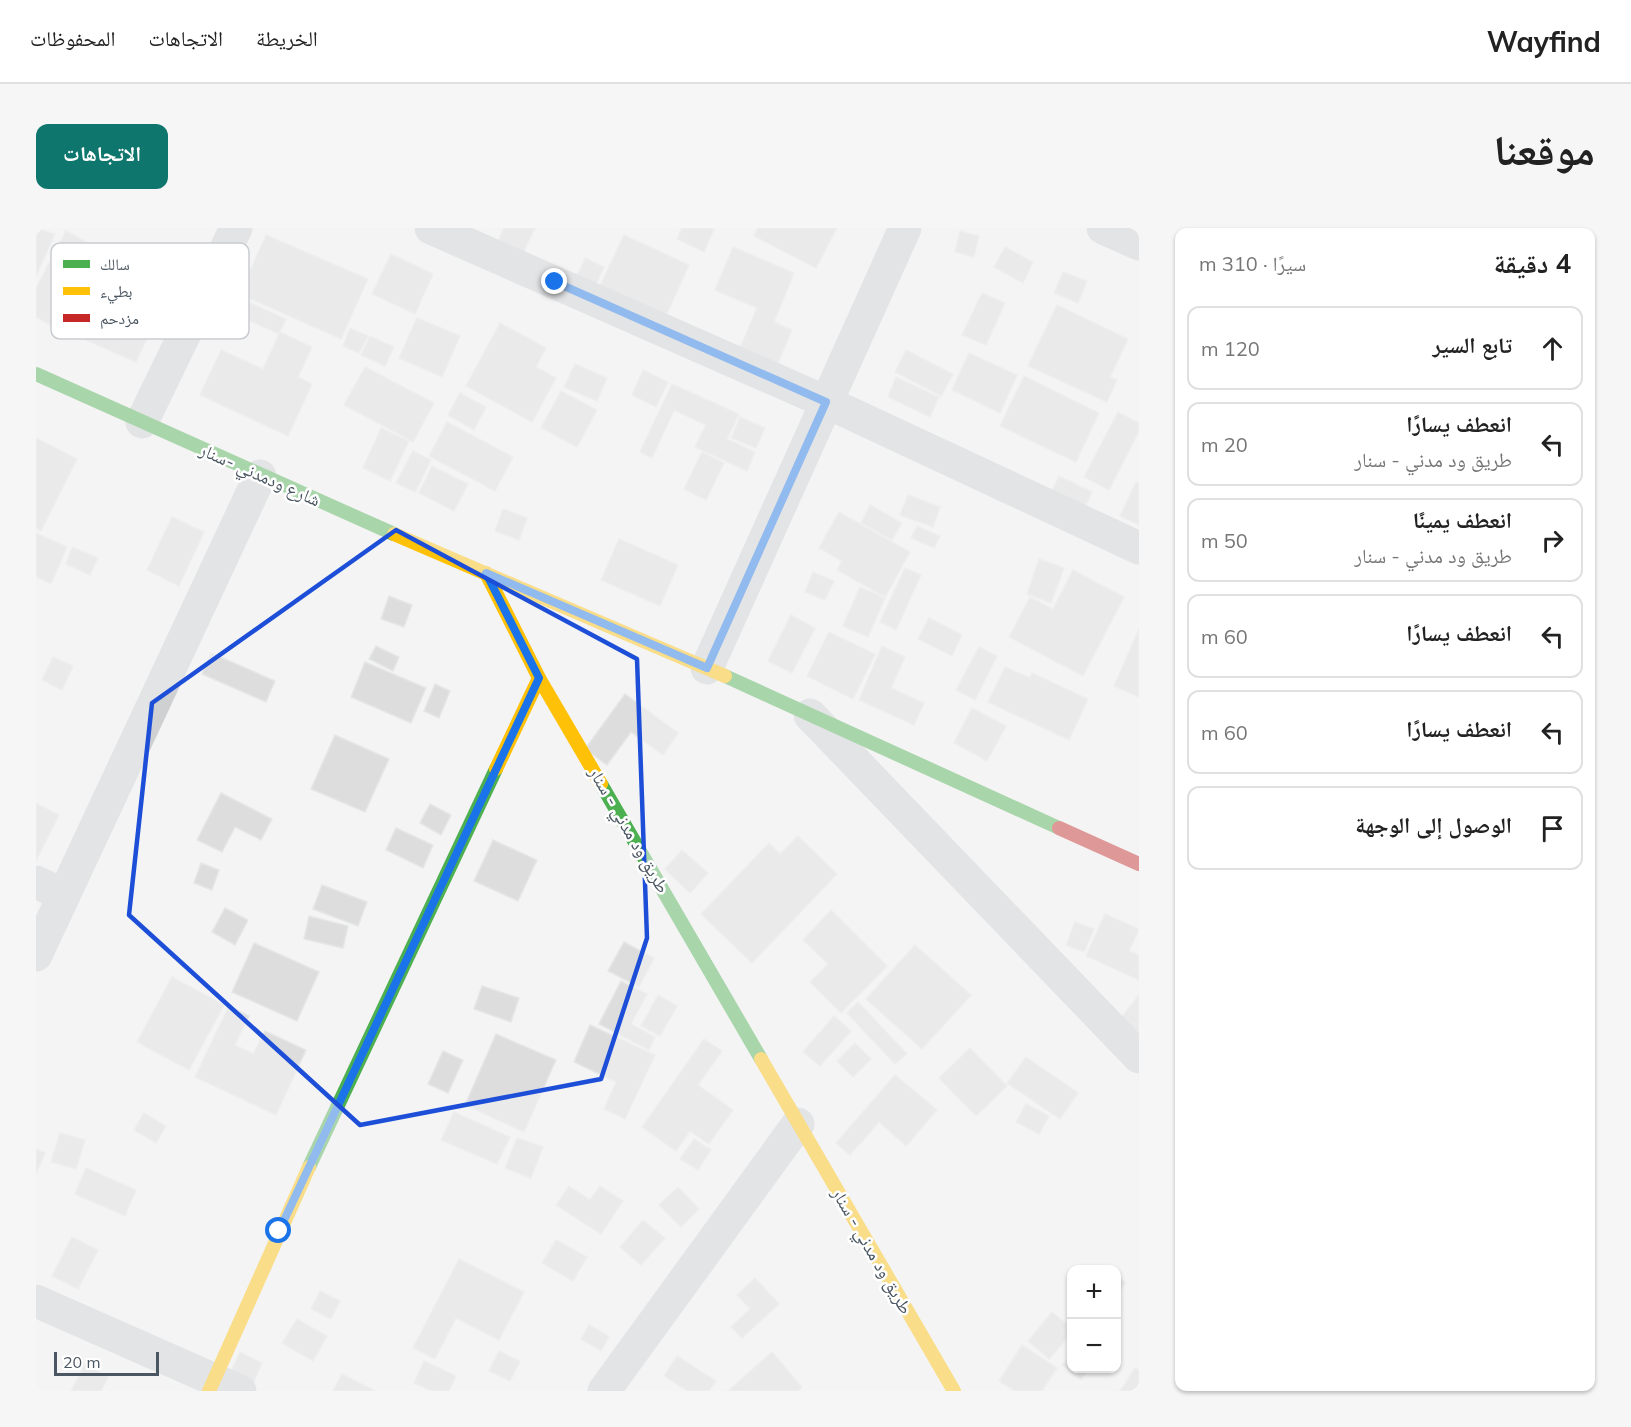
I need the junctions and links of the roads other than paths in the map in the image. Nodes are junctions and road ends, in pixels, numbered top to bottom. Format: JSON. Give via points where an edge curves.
{"nodes":[{"id":1,"x":236,"y":228,"type":"edge"},
{"id":2,"x":431,"y":228,"type":"edge"},
{"id":3,"x":905,"y":228,"type":"edge"},
{"id":4,"x":1103,"y":228,"type":"edge"},
{"id":5,"x":229,"y":243,"type":"edge"},
{"id":6,"x":1139,"y":244,"type":"edge"},
{"id":7,"x":182,"y":339,"type":"edge"},
{"id":8,"x":36,"y":374,"type":"edge"},
{"id":9,"x":826,"y":402,"type":"junction"},
{"id":10,"x":142,"y":422,"type":"junction"},
{"id":11,"x":260,"y":476,"type":"junction"},
{"id":12,"x":1139,"y":548,"type":"edge"},
{"id":13,"x":486,"y":573,"type":"junction"},
{"id":14,"x":707,"y":668,"type":"junction"},
{"id":15,"x":539,"y":678,"type":"junction"},
{"id":16,"x":810,"y":715,"type":"junction"},
{"id":17,"x":1139,"y":864,"type":"edge"},
{"id":18,"x":50,"y":888,"type":"edge"},
{"id":19,"x":36,"y":955,"type":"edge"},
{"id":20,"x":1139,"y":1057,"type":"edge"},
{"id":21,"x":798,"y":1124,"type":"junction"},
{"id":22,"x":36,"y":1301,"type":"edge"},
{"id":23,"x":221,"y":1387,"type":"edge"},
{"id":24,"x":604,"y":1391,"type":"edge"},
{"id":25,"x":954,"y":1391,"type":"edge"}],
"edges":[{"from":1,"to":5,"type":"street"},
{"from":2,"to":9,"type":"street"},
{"from":3,"to":9,"type":"street"},
{"from":4,"to":6,"type":"street"},
{"from":7,"to":10,"type":"street"},
{"from":8,"to":10,"type":"street","name":"شارع ودمدني -سنار"},
{"from":9,"to":12,"type":"street"},
{"from":9,"to":14,"type":"street"},
{"from":10,"to":11,"type":"street","name":"شارع ودمدني -سنار"},
{"from":11,"to":13,"type":"street","name":"شارع ودمدني -سنار"},
{"from":11,"to":18,"type":"street"},
{"from":13,"to":14,"type":"street"},
{"from":13,"to":15,"type":"street","name":"طريق ود مدني - سنار"},
{"from":14,"to":16,"type":"street"},
{"from":15,"to":21,"type":"street","name":"طريق ود مدني - سنار"},
{"from":15,"to":23,"type":"street","via":[[279,1231]]},
{"from":16,"to":17,"type":"street"},
{"from":16,"to":20,"type":"street"},
{"from":18,"to":19,"type":"street"},
{"from":21,"to":24,"type":"street"},
{"from":21,"to":25,"type":"street","name":"طريق ود مدني - سنار"},
{"from":22,"to":23,"type":"street"}]}
